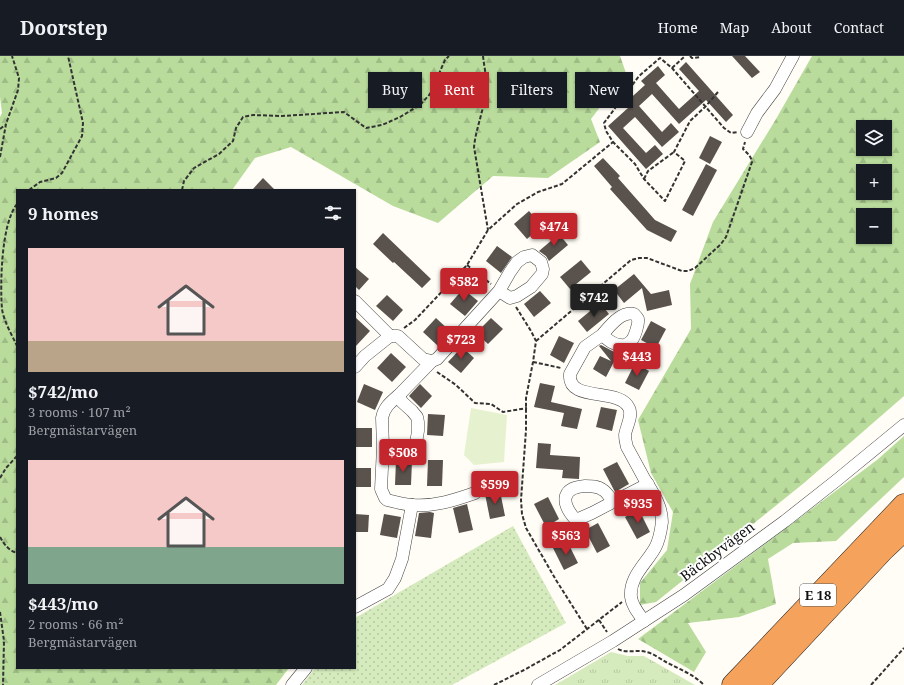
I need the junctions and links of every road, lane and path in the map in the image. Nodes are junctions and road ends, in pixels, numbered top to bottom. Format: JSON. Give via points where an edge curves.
{"nodes":[{"id":1,"x":12,"y":56,"type":"edge"},
{"id":2,"x":68,"y":56,"type":"edge"},
{"id":3,"x":449,"y":56,"type":"edge"},
{"id":4,"x":482,"y":56,"type":"edge"},
{"id":5,"x":684,"y":56,"type":"edge"},
{"id":6,"x":690,"y":56,"type":"edge"},
{"id":7,"x":793,"y":56,"type":"edge"},
{"id":8,"x":660,"y":57,"type":"edge"},
{"id":9,"x":701,"y":57,"type":"dead end"},
{"id":10,"x":672,"y":68,"type":"junction"},
{"id":11,"x":718,"y":92,"type":"dead end"},
{"id":12,"x":706,"y":107,"type":"junction"},
{"id":13,"x":6,"y":124,"type":"junction"},
{"id":14,"x":0,"y":129,"type":"edge"},
{"id":15,"x":747,"y":132,"type":"junction"},
{"id":16,"x":613,"y":142,"type":"junction"},
{"id":17,"x":674,"y":152,"type":"junction"},
{"id":18,"x":0,"y":157,"type":"edge"},
{"id":19,"x":644,"y":179,"type":"junction"},
{"id":20,"x":30,"y":189,"type":"edge"},
{"id":21,"x":182,"y":189,"type":"edge"},
{"id":22,"x":16,"y":205,"type":"edge"},
{"id":23,"x":488,"y":230,"type":"junction"},
{"id":24,"x":467,"y":265,"type":"junction"},
{"id":25,"x":504,"y":294,"type":"junction"},
{"id":26,"x":356,"y":302,"type":"edge"},
{"id":27,"x":602,"y":335,"type":"dead end"},
{"id":28,"x":394,"y":336,"type":"junction"},
{"id":29,"x":536,"y":341,"type":"junction"},
{"id":30,"x":16,"y":344,"type":"edge"},
{"id":31,"x":432,"y":361,"type":"junction"},
{"id":32,"x":533,"y":362,"type":"junction"},
{"id":33,"x":356,"y":366,"type":"edge"},
{"id":34,"x":572,"y":370,"type":"junction"},
{"id":35,"x":399,"y":395,"type":"junction"},
{"id":36,"x":527,"y":408,"type":"junction"},
{"id":37,"x":904,"y":426,"type":"edge"},
{"id":38,"x":383,"y":448,"type":"junction"},
{"id":39,"x":16,"y":457,"type":"edge"},
{"id":40,"x":0,"y":478,"type":"edge"},
{"id":41,"x":648,"y":484,"type":"junction"},
{"id":42,"x":475,"y":493,"type":"dead end"},
{"id":43,"x":613,"y":502,"type":"dead end"},
{"id":44,"x":412,"y":505,"type":"junction"},
{"id":45,"x":904,"y":505,"type":"edge"},
{"id":46,"x":904,"y":530,"type":"edge"},
{"id":47,"x":0,"y":537,"type":"edge"},
{"id":48,"x":16,"y":553,"type":"edge"},
{"id":49,"x":631,"y":598,"type":"junction"},
{"id":50,"x":356,"y":606,"type":"edge"},
{"id":51,"x":0,"y":612,"type":"edge"},
{"id":52,"x":599,"y":620,"type":"junction"},
{"id":53,"x":644,"y":621,"type":"junction"},
{"id":54,"x":587,"y":629,"type":"junction"},
{"id":55,"x":613,"y":641,"type":"junction"},
{"id":56,"x":904,"y":648,"type":"edge"},
{"id":57,"x":305,"y":669,"type":"edge"},
{"id":58,"x":3,"y":685,"type":"edge"},
{"id":59,"x":292,"y":685,"type":"edge"},
{"id":60,"x":494,"y":685,"type":"edge"},
{"id":61,"x":538,"y":685,"type":"edge"},
{"id":62,"x":704,"y":685,"type":"edge"},
{"id":63,"x":733,"y":685,"type":"edge"},
{"id":64,"x":757,"y":685,"type":"edge"},
{"id":65,"x":871,"y":685,"type":"edge"}],
"edges":[{"from":1,"to":13,"type":"path","via":[[19,78],[18,90]]},
{"from":2,"to":20,"type":"path","via":[[83,123],[82,136],[62,173]]},
{"from":3,"to":21,"type":"path","via":[[430,94],[420,105],[400,118],[382,125],[366,128],[344,112],[243,117],[232,141],[218,154],[194,168],[184,181]]},
{"from":4,"to":23,"type":"path","via":[[486,86],[474,147]]},
{"from":5,"to":10,"type":"path"},
{"from":6,"to":9,"type":"path"},
{"from":7,"to":15,"type":"street"},
{"from":8,"to":10,"type":"path"},
{"from":8,"to":16,"type":"path","via":[[639,76],[604,123]]},
{"from":10,"to":12,"type":"path"},
{"from":11,"to":12,"type":"path"},
{"from":12,"to":15,"type":"path","via":[[731,133]]},
{"from":12,"to":17,"type":"path","via":[[690,121]]},
{"from":13,"to":14,"type":"path"},
{"from":13,"to":18,"type":"path"},
{"from":15,"to":29,"type":"path","via":[[743,149],[752,162],[726,237],[721,244],[688,272],[647,258],[632,260]]},
{"from":16,"to":19,"type":"path","via":[[635,164]]},
{"from":16,"to":23,"type":"path","via":[[562,184],[538,192],[517,204]]},
{"from":17,"to":19,"type":"path","via":[[648,171]]},
{"from":17,"to":19,"type":"path","via":[[685,161],[665,201]]},
{"from":22,"to":30,"type":"path","via":[[4,236],[0,290],[2,311]]},
{"from":23,"to":24,"type":"path"},
{"from":24,"to":25,"type":"path"},
{"from":24,"to":28,"type":"path","via":[[415,320]]},
{"from":25,"to":29,"type":"path","via":[[523,316]]},
{"from":25,"to":31,"type":"street"},
{"from":26,"to":28,"type":"street"},
{"from":27,"to":34,"type":"street","via":[[585,347]]},
{"from":28,"to":31,"type":"street","via":[[423,359]]},
{"from":28,"to":33,"type":"street","via":[[365,356]]},
{"from":29,"to":32,"type":"path"},
{"from":31,"to":35,"type":"street"},
{"from":31,"to":36,"type":"path","via":[[432,368],[476,403],[491,404],[503,412]]},
{"from":32,"to":34,"type":"path"},
{"from":32,"to":36,"type":"path"},
{"from":34,"to":41,"type":"street","via":[[570,378],[575,388],[616,398],[625,402],[629,408],[625,434],[627,448]]},
{"from":35,"to":38,"type":"street","via":[[387,406],[383,414]]},
{"from":35,"to":38,"type":"street","via":[[402,402],[417,417],[416,443],[407,449]]},
{"from":36,"to":54,"type":"path","via":[[522,514],[526,528]]},
{"from":37,"to":53,"type":"street","name":"Bäckbyvägen","via":[[784,521],[684,595]]},
{"from":38,"to":44,"type":"street","via":[[381,489],[385,498]]},
{"from":39,"to":40,"type":"path"},
{"from":41,"to":43,"type":"street"},
{"from":41,"to":49,"type":"street","via":[[659,506],[661,530],[656,547],[632,583]]},
{"from":42,"to":44,"type":"street","via":[[441,503]]},
{"from":44,"to":50,"type":"street","via":[[402,559],[395,578],[388,589]]},
{"from":45,"to":63,"type":"highway","number":"E 18"},
{"from":46,"to":64,"type":"highway","number":"E 18"},
{"from":47,"to":48,"type":"path","via":[[12,552]]},
{"from":49,"to":52,"type":"path","via":[[627,598]]},
{"from":49,"to":53,"type":"street"},
{"from":51,"to":58,"type":"path","via":[[4,641]]},
{"from":52,"to":54,"type":"path"},
{"from":52,"to":55,"type":"path"},
{"from":53,"to":55,"type":"street","name":"Bäckbyvägen"},
{"from":54,"to":60,"type":"path","via":[[560,650]]},
{"from":55,"to":61,"type":"street","name":"Bäckbyvägen"},
{"from":55,"to":62,"type":"path","via":[[622,651],[648,652]]},
{"from":56,"to":65,"type":"path"},
{"from":57,"to":59,"type":"street"}]}
